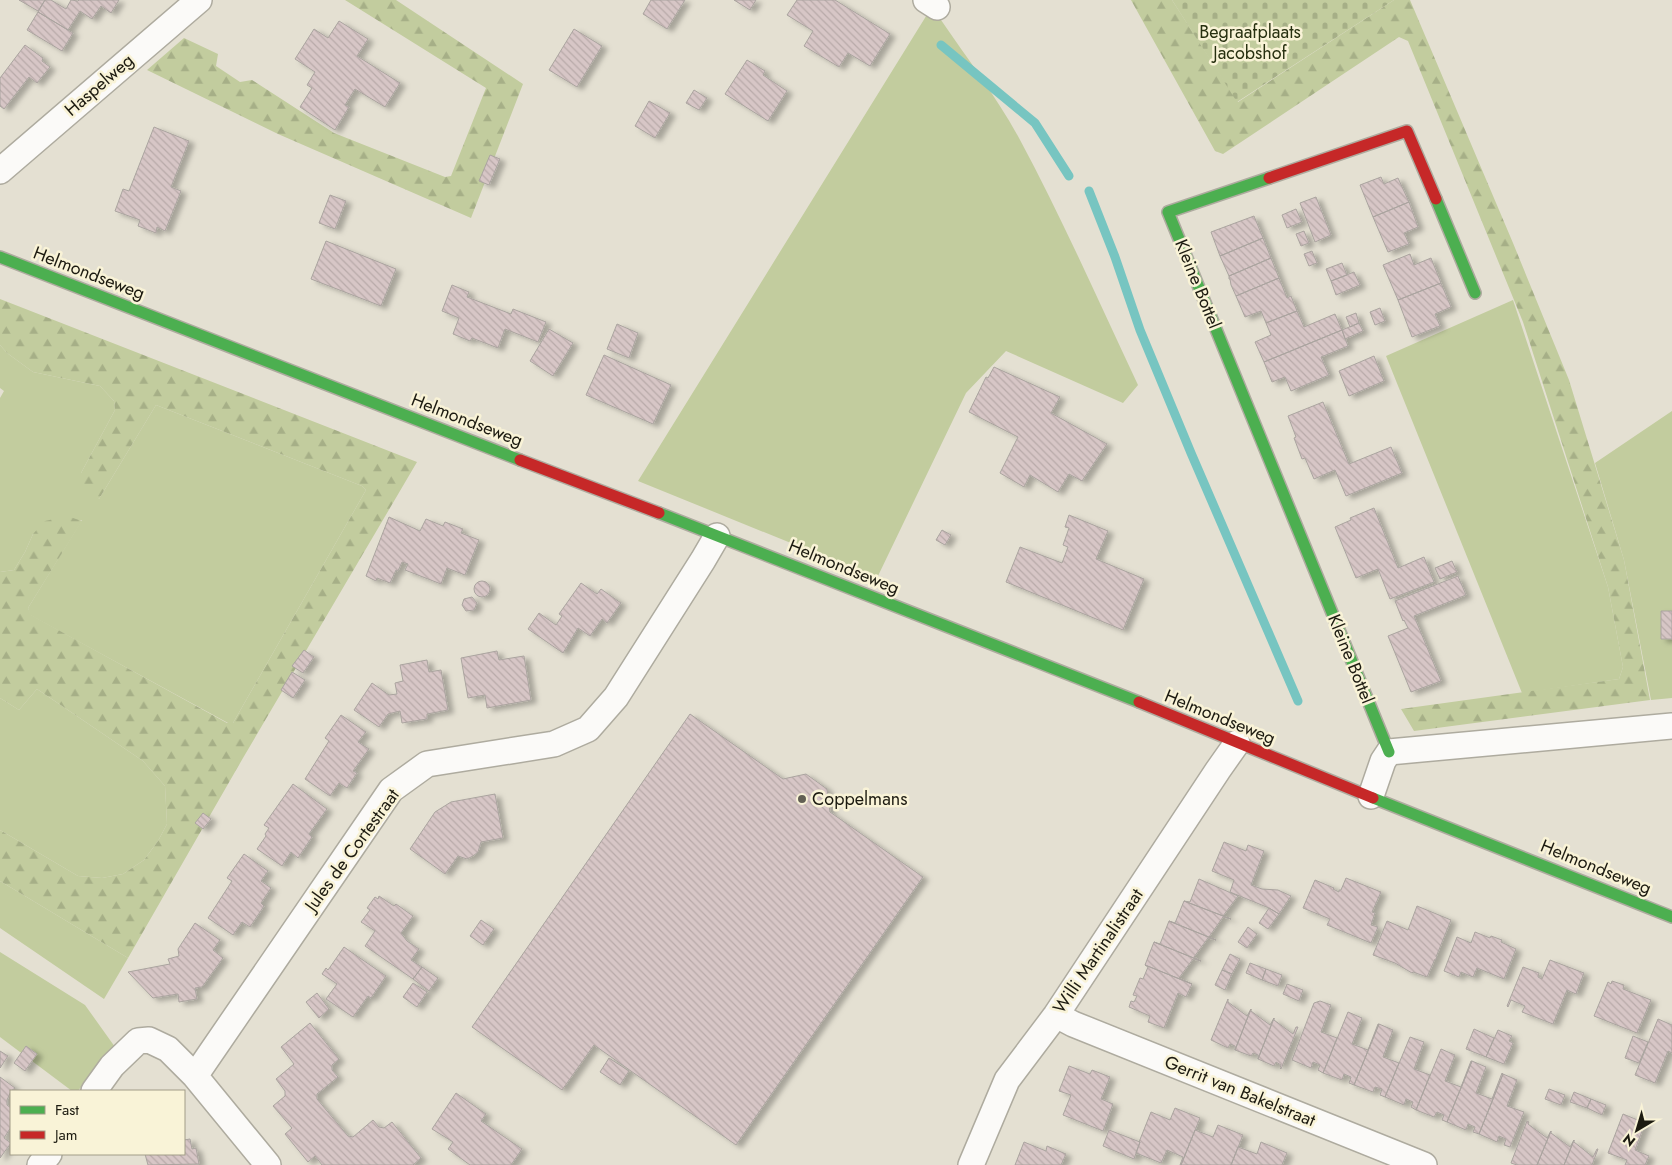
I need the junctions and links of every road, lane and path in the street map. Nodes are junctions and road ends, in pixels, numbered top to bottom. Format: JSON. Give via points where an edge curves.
{"nodes":[{"id":1,"x":199,"y":0,"type":"edge"},
{"id":2,"x":0,"y":171,"type":"edge"},
{"id":3,"x":0,"y":257,"type":"edge"},
{"id":4,"x":1475,"y":292,"type":"dead end"},
{"id":5,"x":717,"y":536,"type":"junction"},
{"id":6,"x":1672,"y":726,"type":"edge"},
{"id":7,"x":1237,"y":743,"type":"junction"},
{"id":8,"x":1389,"y":752,"type":"junction"},
{"id":9,"x":1371,"y":796,"type":"junction"},
{"id":10,"x":1672,"y":917,"type":"edge"},
{"id":11,"x":1056,"y":1015,"type":"junction"},
{"id":12,"x":195,"y":1076,"type":"junction"},
{"id":13,"x":95,"y":1090,"type":"edge"},
{"id":14,"x":48,"y":1155,"type":"edge"},
{"id":15,"x":40,"y":1165,"type":"edge"},
{"id":16,"x":268,"y":1165,"type":"edge"},
{"id":17,"x":971,"y":1165,"type":"edge"},
{"id":18,"x":1424,"y":1165,"type":"edge"}],
"edges":[{"from":1,"to":2,"type":"street","name":"Haspelweg"},
{"from":3,"to":5,"type":"street","name":"Helmondseweg"},
{"from":4,"to":8,"type":"street","name":"Kleine Bottel","via":[[1407,131],[1168,212]]},
{"from":5,"to":7,"type":"street","name":"Helmondseweg"},
{"from":5,"to":12,"type":"street","name":"Jules de Cortestraat","via":[[616,697],[588,729],[554,744],[427,764],[391,790]]},
{"from":6,"to":8,"type":"street"},
{"from":7,"to":9,"type":"street","name":"Helmondseweg"},
{"from":7,"to":11,"type":"street","name":"Willi Martinalistraat"},
{"from":8,"to":9,"type":"street"},
{"from":9,"to":10,"type":"street","name":"Helmondseweg"},
{"from":11,"to":17,"type":"street","name":"Willi Martinalistraat","via":[[1007,1080]]},
{"from":11,"to":18,"type":"street","name":"Gerrit van Bakelstraat"},
{"from":12,"to":13,"type":"street","via":[[168,1049],[149,1040],[138,1041],[112,1066]]},
{"from":12,"to":16,"type":"street"},
{"from":14,"to":15,"type":"street"}]}
